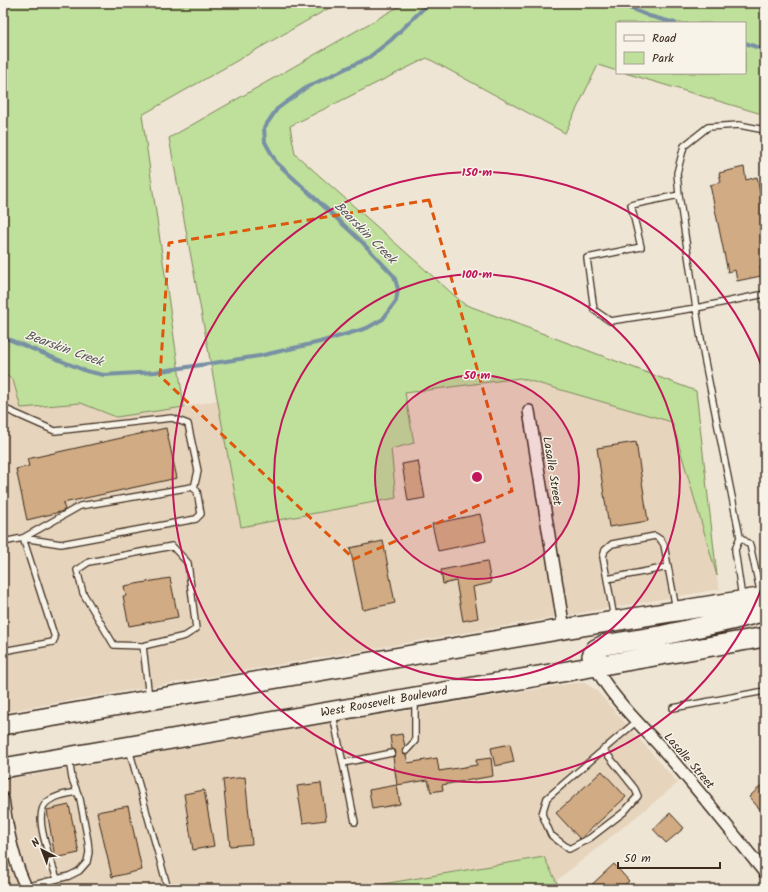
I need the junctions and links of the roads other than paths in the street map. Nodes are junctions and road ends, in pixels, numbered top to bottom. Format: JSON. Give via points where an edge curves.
{"nodes":[{"id":1,"x":765,"y":130,"type":"edge"},
{"id":2,"x":679,"y":195,"type":"junction"},
{"id":3,"x":765,"y":294,"type":"edge"},
{"id":4,"x":696,"y":308,"type":"junction"},
{"id":5,"x":3,"y":408,"type":"edge"},
{"id":6,"x":529,"y":411,"type":"dead end"},
{"id":7,"x":194,"y":488,"type":"junction"},
{"id":8,"x":740,"y":537,"type":"junction"},
{"id":9,"x":24,"y":538,"type":"junction"},
{"id":10,"x":3,"y":542,"type":"edge"},
{"id":11,"x":668,"y":567,"type":"junction"},
{"id":12,"x":607,"y":579,"type":"junction"},
{"id":13,"x":742,"y":600,"type":"junction"},
{"id":14,"x":764,"y":602,"type":"edge"},
{"id":15,"x":677,"y":611,"type":"junction"},
{"id":16,"x":615,"y":621,"type":"junction"},
{"id":17,"x":765,"y":624,"type":"edge"},
{"id":18,"x":564,"y":630,"type":"junction"},
{"id":19,"x":765,"y":637,"type":"edge"},
{"id":20,"x":143,"y":646,"type":"junction"},
{"id":21,"x":709,"y":647,"type":"junction"},
{"id":22,"x":3,"y":651,"type":"edge"},
{"id":23,"x":594,"y":666,"type":"junction"},
{"id":24,"x":765,"y":691,"type":"edge"},
{"id":25,"x":415,"y":697,"type":"junction"},
{"id":26,"x":149,"y":700,"type":"junction"},
{"id":27,"x":673,"y":708,"type":"dead end"},
{"id":28,"x":332,"y":711,"type":"junction"},
{"id":29,"x":636,"y":721,"type":"junction"},
{"id":30,"x":3,"y":725,"type":"edge"},
{"id":31,"x":129,"y":746,"type":"junction"},
{"id":32,"x":603,"y":749,"type":"junction"},
{"id":33,"x":406,"y":751,"type":"dead end"},
{"id":34,"x":392,"y":753,"type":"dead end"},
{"id":35,"x":68,"y":756,"type":"junction"},
{"id":36,"x":343,"y":763,"type":"junction"},
{"id":37,"x":3,"y":768,"type":"edge"},
{"id":38,"x":77,"y":792,"type":"junction"},
{"id":39,"x":3,"y":799,"type":"edge"},
{"id":40,"x":4,"y":812,"type":"edge"},
{"id":41,"x":355,"y":822,"type":"dead end"},
{"id":42,"x":765,"y":873,"type":"edge"},
{"id":43,"x":57,"y":879,"type":"junction"},
{"id":44,"x":26,"y":888,"type":"edge"},
{"id":45,"x":168,"y":889,"type":"edge"}],
"edges":[{"from":1,"to":2,"type":"lane","via":[[739,125],[708,127],[684,146],[677,173]]},
{"from":2,"to":4,"type":"lane"},
{"from":2,"to":4,"type":"lane","via":[[632,205],[641,247],[587,258],[594,310],[610,321]]},
{"from":3,"to":4,"type":"lane"},
{"from":4,"to":8,"type":"lane"},
{"from":5,"to":7,"type":"lane","via":[[55,431],[172,418],[188,424],[198,471]]},
{"from":6,"to":18,"type":"street","name":"Lasalle Street"},
{"from":7,"to":9,"type":"lane","via":[[80,506]]},
{"from":7,"to":9,"type":"lane","via":[[197,491],[201,514],[196,519],[61,544]]},
{"from":8,"to":13,"type":"lane","via":[[735,550]]},
{"from":8,"to":14,"type":"lane","via":[[750,545]]},
{"from":9,"to":10,"type":"lane"},
{"from":9,"to":22,"type":"lane","via":[[56,638],[53,642]]},
{"from":11,"to":12,"type":"lane"},
{"from":11,"to":12,"type":"lane","via":[[664,545],[654,536],[612,544],[605,550],[603,557]]},
{"from":11,"to":15,"type":"lane"},
{"from":12,"to":16,"type":"lane"},
{"from":13,"to":14,"type":"highway"},
{"from":13,"to":15,"type":"highway"},
{"from":14,"to":23,"type":"highway","via":[[731,620],[604,645],[596,649],[592,656]]},
{"from":15,"to":16,"type":"highway"},
{"from":16,"to":18,"type":"highway"},
{"from":17,"to":21,"type":"highway"},
{"from":18,"to":26,"type":"highway"},
{"from":19,"to":21,"type":"highway","name":"West Roosevelt Boulevard"},
{"from":20,"to":20,"type":"lane","via":[[185,636],[196,629],[188,563],[172,546],[88,562],[76,570],[83,593],[114,645]]},
{"from":20,"to":26,"type":"lane"},
{"from":21,"to":23,"type":"highway","name":"West Roosevelt Boulevard"},
{"from":23,"to":25,"type":"highway","name":"West Roosevelt Boulevard"},
{"from":23,"to":29,"type":"street","name":"Lasalle Street","via":[[602,680]]},
{"from":24,"to":27,"type":"lane"},
{"from":25,"to":28,"type":"highway","name":"West Roosevelt Boulevard"},
{"from":25,"to":33,"type":"lane","via":[[415,741]]},
{"from":26,"to":30,"type":"highway"},
{"from":28,"to":31,"type":"highway","name":"West Roosevelt Boulevard"},
{"from":28,"to":36,"type":"lane"},
{"from":29,"to":32,"type":"lane"},
{"from":29,"to":42,"type":"street","name":"Lasalle Street","via":[[707,800]]},
{"from":31,"to":35,"type":"highway","name":"West Roosevelt Boulevard"},
{"from":31,"to":45,"type":"lane"},
{"from":32,"to":32,"type":"lane","via":[[547,798],[542,814],[551,835],[569,849],[590,838],[624,812],[638,796]]},
{"from":34,"to":36,"type":"lane"},
{"from":35,"to":37,"type":"highway","name":"West Roosevelt Boulevard"},
{"from":35,"to":38,"type":"lane"},
{"from":36,"to":41,"type":"lane"},
{"from":38,"to":43,"type":"lane","via":[[88,841],[87,862],[79,871]]},
{"from":38,"to":43,"type":"lane","via":[[55,797],[46,803],[40,817]]},
{"from":39,"to":40,"type":"street"},
{"from":40,"to":44,"type":"street","via":[[18,868]]},
{"from":43,"to":44,"type":"lane"}]}
